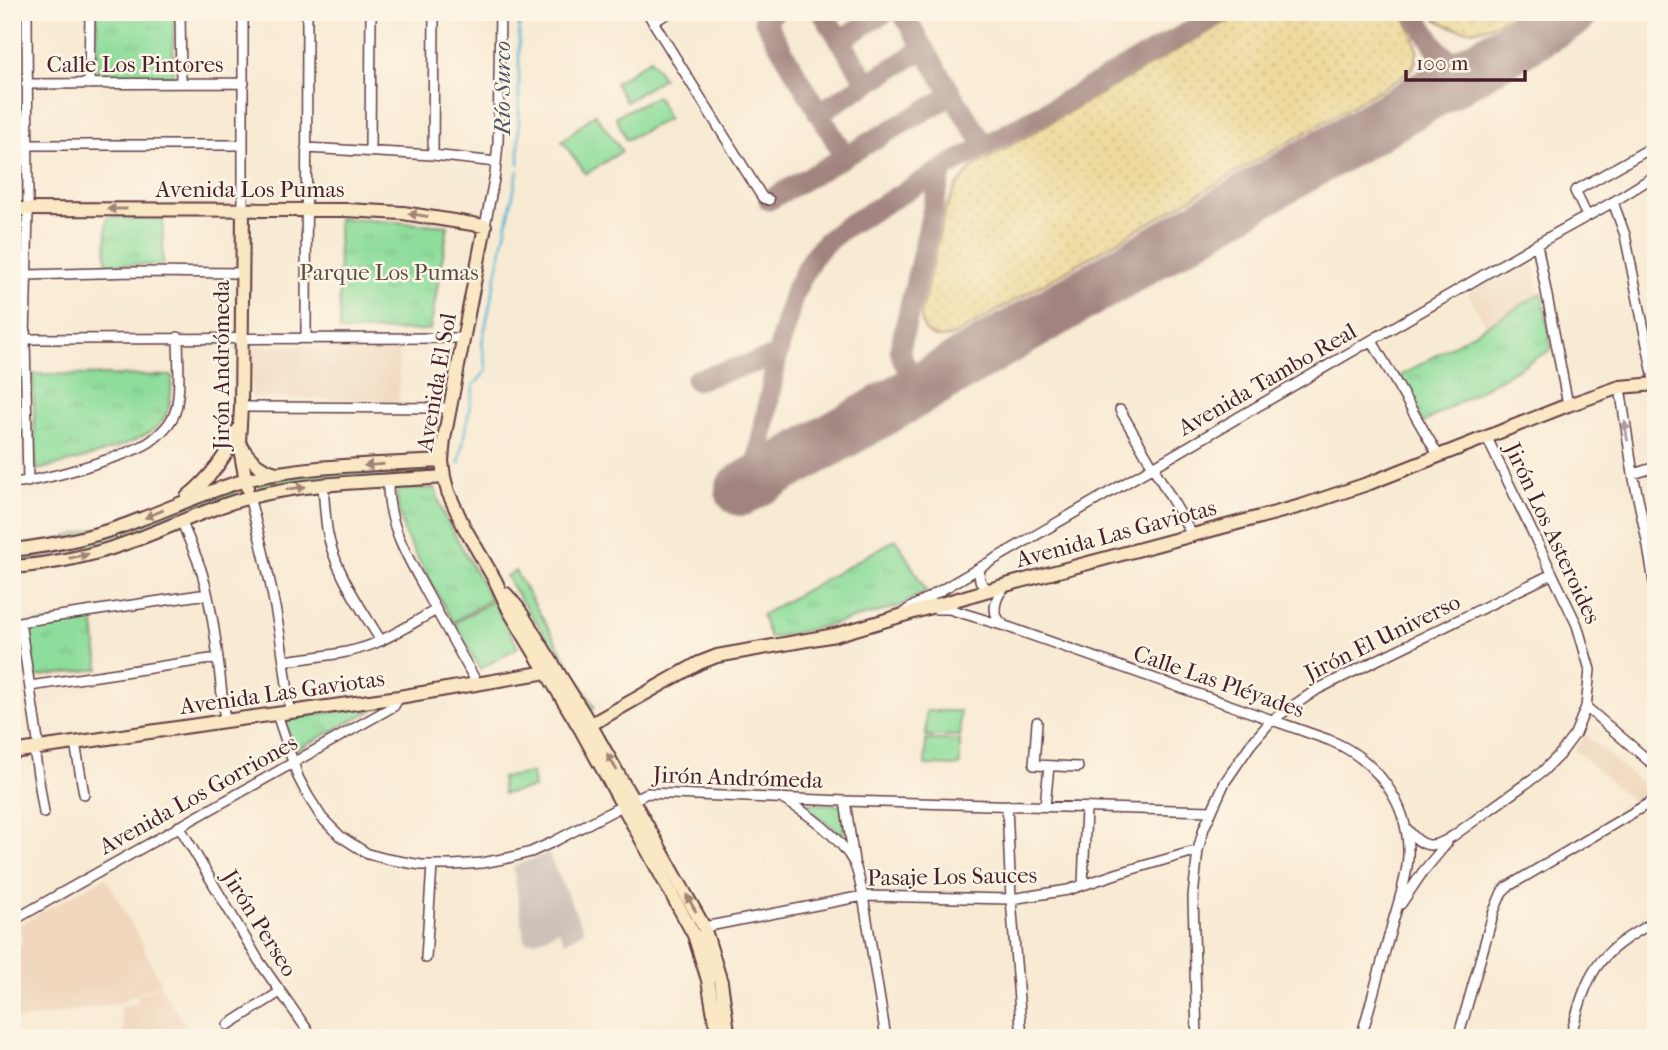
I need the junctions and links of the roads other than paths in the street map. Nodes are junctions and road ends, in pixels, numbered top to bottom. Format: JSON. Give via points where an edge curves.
{"nodes":[{"id":1,"x":27,"y":12,"type":"edge"},
{"id":2,"x":90,"y":12,"type":"edge"},
{"id":3,"x":180,"y":12,"type":"edge"},
{"id":4,"x":243,"y":12,"type":"edge"},
{"id":5,"x":307,"y":12,"type":"edge"},
{"id":6,"x":371,"y":12,"type":"edge"},
{"id":7,"x":434,"y":12,"type":"edge"},
{"id":8,"x":500,"y":12,"type":"edge"},
{"id":9,"x":647,"y":12,"type":"edge"},
{"id":10,"x":670,"y":12,"type":"edge"},
{"id":11,"x":653,"y":22,"type":"junction"},
{"id":12,"x":181,"y":83,"type":"junction"},
{"id":13,"x":244,"y":83,"type":"junction"},
{"id":14,"x":26,"y":84,"type":"junction"},
{"id":15,"x":89,"y":84,"type":"junction"},
{"id":16,"x":27,"y":145,"type":"junction"},
{"id":17,"x":243,"y":145,"type":"junction"},
{"id":18,"x":1656,"y":145,"type":"edge"},
{"id":19,"x":306,"y":148,"type":"junction"},
{"id":20,"x":370,"y":150,"type":"junction"},
{"id":21,"x":433,"y":155,"type":"junction"},
{"id":22,"x":496,"y":162,"type":"junction"},
{"id":23,"x":1656,"y":175,"type":"edge"},
{"id":24,"x":769,"y":200,"type":"dead end"},
{"id":25,"x":1613,"y":202,"type":"junction"},
{"id":26,"x":12,"y":209,"type":"edge"},
{"id":27,"x":28,"y":209,"type":"junction"},
{"id":28,"x":243,"y":209,"type":"junction"},
{"id":29,"x":305,"y":210,"type":"junction"},
{"id":30,"x":1587,"y":216,"type":"junction"},
{"id":31,"x":485,"y":226,"type":"junction"},
{"id":32,"x":1537,"y":244,"type":"junction"},
{"id":33,"x":242,"y":273,"type":"junction"},
{"id":34,"x":27,"y":275,"type":"junction"},
{"id":35,"x":178,"y":337,"type":"junction"},
{"id":36,"x":242,"y":338,"type":"junction"},
{"id":37,"x":306,"y":338,"type":"junction"},
{"id":38,"x":464,"y":338,"type":"junction"},
{"id":39,"x":25,"y":339,"type":"junction"},
{"id":40,"x":1372,"y":341,"type":"junction"},
{"id":41,"x":1655,"y":384,"type":"edge"},
{"id":42,"x":1619,"y":387,"type":"junction"},
{"id":43,"x":1567,"y":405,"type":"junction"},
{"id":44,"x":241,"y":407,"type":"junction"},
{"id":45,"x":450,"y":408,"type":"junction"},
{"id":46,"x":1121,"y":410,"type":"dead end"},
{"id":47,"x":239,"y":425,"type":"junction"},
{"id":48,"x":1487,"y":438,"type":"junction"},
{"id":49,"x":239,"y":443,"type":"junction"},
{"id":50,"x":1438,"y":455,"type":"junction"},
{"id":51,"x":442,"y":461,"type":"junction"},
{"id":52,"x":1154,"y":466,"type":"junction"},
{"id":53,"x":1656,"y":467,"type":"edge"},
{"id":54,"x":281,"y":473,"type":"junction"},
{"id":55,"x":1633,"y":474,"type":"junction"},
{"id":56,"x":444,"y":477,"type":"junction"},
{"id":57,"x":245,"y":481,"type":"junction"},
{"id":58,"x":388,"y":481,"type":"junction"},
{"id":59,"x":28,"y":482,"type":"junction"},
{"id":60,"x":12,"y":483,"type":"edge"},
{"id":61,"x":323,"y":485,"type":"junction"},
{"id":62,"x":249,"y":497,"type":"junction"},
{"id":63,"x":176,"y":505,"type":"junction"},
{"id":64,"x":182,"y":522,"type":"junction"},
{"id":65,"x":1193,"y":536,"type":"junction"},
{"id":66,"x":1651,"y":539,"type":"edge"},
{"id":67,"x":12,"y":550,"type":"edge"},
{"id":68,"x":12,"y":567,"type":"edge"},
{"id":69,"x":981,"y":567,"type":"junction"},
{"id":70,"x":1552,"y":574,"type":"junction"},
{"id":71,"x":1006,"y":585,"type":"junction"},
{"id":72,"x":990,"y":590,"type":"junction"},
{"id":73,"x":207,"y":594,"type":"junction"},
{"id":74,"x":1656,"y":594,"type":"edge"},
{"id":75,"x":436,"y":610,"type":"junction"},
{"id":76,"x":897,"y":616,"type":"junction"},
{"id":77,"x":16,"y":623,"type":"edge"},
{"id":78,"x":1008,"y":626,"type":"junction"},
{"id":79,"x":381,"y":641,"type":"junction"},
{"id":80,"x":217,"y":657,"type":"junction"},
{"id":81,"x":284,"y":661,"type":"junction"},
{"id":82,"x":551,"y":669,"type":"junction"},
{"id":83,"x":477,"y":683,"type":"junction"},
{"id":84,"x":30,"y":686,"type":"junction"},
{"id":85,"x":399,"y":697,"type":"junction"},
{"id":86,"x":1586,"y":707,"type":"junction"},
{"id":87,"x":283,"y":713,"type":"junction"},
{"id":88,"x":225,"y":720,"type":"junction"},
{"id":89,"x":1272,"y":720,"type":"junction"},
{"id":90,"x":1037,"y":722,"type":"dead end"},
{"id":91,"x":586,"y":727,"type":"junction"},
{"id":92,"x":75,"y":743,"type":"junction"},
{"id":93,"x":37,"y":749,"type":"junction"},
{"id":94,"x":12,"y":752,"type":"edge"},
{"id":95,"x":293,"y":763,"type":"junction"},
{"id":96,"x":1049,"y":766,"type":"junction"},
{"id":97,"x":1078,"y":767,"type":"dead end"},
{"id":98,"x":1656,"y":767,"type":"edge"},
{"id":99,"x":84,"y":794,"type":"dead end"},
{"id":100,"x":779,"y":798,"type":"junction"},
{"id":101,"x":1656,"y":799,"type":"edge"},
{"id":102,"x":845,"y":801,"type":"junction"},
{"id":103,"x":628,"y":802,"type":"junction"},
{"id":104,"x":1007,"y":804,"type":"junction"},
{"id":105,"x":1045,"y":806,"type":"junction"},
{"id":106,"x":1086,"y":808,"type":"junction"},
{"id":107,"x":1212,"y":811,"type":"junction"},
{"id":108,"x":44,"y":813,"type":"dead end"},
{"id":109,"x":179,"y":826,"type":"junction"},
{"id":110,"x":1406,"y":828,"type":"junction"},
{"id":111,"x":1453,"y":836,"type":"junction"},
{"id":112,"x":1198,"y":850,"type":"junction"},
{"id":113,"x":854,"y":863,"type":"junction"},
{"id":114,"x":432,"y":865,"type":"junction"},
{"id":115,"x":1083,"y":885,"type":"junction"},
{"id":116,"x":863,"y":896,"type":"junction"},
{"id":117,"x":1011,"y":899,"type":"junction"},
{"id":118,"x":1396,"y":912,"type":"junction"},
{"id":119,"x":12,"y":921,"type":"edge"},
{"id":120,"x":1656,"y":921,"type":"edge"},
{"id":121,"x":704,"y":927,"type":"junction"},
{"id":122,"x":426,"y":958,"type":"dead end"},
{"id":123,"x":280,"y":992,"type":"junction"},
{"id":124,"x":228,"y":1026,"type":"dead end"},
{"id":125,"x":313,"y":1038,"type":"edge"},
{"id":126,"x":718,"y":1038,"type":"edge"},
{"id":127,"x":729,"y":1038,"type":"edge"},
{"id":128,"x":886,"y":1038,"type":"edge"},
{"id":129,"x":1021,"y":1038,"type":"edge"},
{"id":130,"x":1196,"y":1038,"type":"edge"},
{"id":131,"x":1361,"y":1038,"type":"edge"},
{"id":132,"x":1458,"y":1038,"type":"edge"},
{"id":133,"x":1570,"y":1038,"type":"edge"}],
"edges":[{"from":1,"to":14,"type":"street"},
{"from":2,"to":15,"type":"street"},
{"from":3,"to":12,"type":"street"},
{"from":4,"to":13,"type":"street","name":"Jirón Andrómeda"},
{"from":5,"to":19,"type":"street"},
{"from":6,"to":20,"type":"street"},
{"from":7,"to":21,"type":"street"},
{"from":8,"to":22,"type":"street","name":"Avenida El Sol"},
{"from":9,"to":11,"type":"street"},
{"from":10,"to":11,"type":"street"},
{"from":11,"to":24,"type":"street","via":[[759,192]]},
{"from":12,"to":13,"type":"street","name":"Calle Los Pintores"},
{"from":12,"to":15,"type":"street","name":"Calle Los Pintores"},
{"from":13,"to":17,"type":"street","name":"Jirón Andrómeda"},
{"from":14,"to":15,"type":"street","name":"Calle Los Pintores"},
{"from":14,"to":16,"type":"street"},
{"from":16,"to":17,"type":"street"},
{"from":16,"to":27,"type":"street"},
{"from":17,"to":28,"type":"street","name":"Jirón Andrómeda"},
{"from":18,"to":30,"type":"street","via":[[1575,191]]},
{"from":19,"to":20,"type":"street"},
{"from":19,"to":29,"type":"street"},
{"from":20,"to":21,"type":"street"},
{"from":21,"to":22,"type":"street"},
{"from":22,"to":31,"type":"street","name":"Avenida El Sol"},
{"from":23,"to":25,"type":"street","name":"Avenida Tambo Real"},
{"from":25,"to":30,"type":"street","name":"Avenida Tambo Real"},
{"from":25,"to":41,"type":"street","via":[[1625,234]]},
{"from":26,"to":27,"type":"street","name":"Avenida Los Pumas"},
{"from":28,"to":27,"type":"street","name":"Avenida Los Pumas","one_way":true},
{"from":27,"to":34,"type":"street"},
{"from":28,"to":29,"type":"street","name":"Avenida Los Pumas"},
{"from":28,"to":33,"type":"street","name":"Jirón Andrómeda"},
{"from":31,"to":29,"type":"street","name":"Avenida Los Pumas","one_way":true,"via":[[403,213]]},
{"from":29,"to":37,"type":"street"},
{"from":30,"to":32,"type":"street","name":"Avenida Tambo Real"},
{"from":31,"to":38,"type":"street","name":"Avenida El Sol"},
{"from":32,"to":40,"type":"street","name":"Avenida Tambo Real"},
{"from":32,"to":43,"type":"street"},
{"from":33,"to":34,"type":"street"},
{"from":33,"to":36,"type":"street","name":"Jirón Andrómeda"},
{"from":34,"to":39,"type":"street"},
{"from":35,"to":36,"type":"street"},
{"from":35,"to":39,"type":"street"},
{"from":35,"to":59,"type":"street","via":[[176,409],[159,435],[112,458]]},
{"from":36,"to":37,"type":"street"},
{"from":36,"to":44,"type":"street","name":"Jirón Andrómeda"},
{"from":37,"to":38,"type":"street"},
{"from":38,"to":45,"type":"street","name":"Avenida El Sol"},
{"from":39,"to":59,"type":"street"},
{"from":40,"to":50,"type":"street"},
{"from":40,"to":52,"type":"street","name":"Avenida Tambo Real"},
{"from":41,"to":42,"type":"street","name":"Avenida Las Gaviotas"},
{"from":42,"to":43,"type":"street","name":"Avenida Las Gaviotas"},
{"from":55,"to":42,"type":"street","one_way":true},
{"from":43,"to":48,"type":"street","name":"Avenida Las Gaviotas"},
{"from":44,"to":45,"type":"street"},
{"from":44,"to":47,"type":"street","name":"Jirón Andrómeda"},
{"from":45,"to":51,"type":"street","name":"Avenida El Sol"},
{"from":46,"to":52,"type":"street"},
{"from":47,"to":49,"type":"street","name":"Jirón Andrómeda"},
{"from":47,"to":63,"type":"street","via":[[215,470]]},
{"from":48,"to":50,"type":"street","name":"Avenida Las Gaviotas"},
{"from":48,"to":70,"type":"street","name":"Jirón Los Asteroides"},
{"from":49,"to":54,"type":"street","via":[[258,466]]},
{"from":49,"to":57,"type":"street","name":"Jirón Andrómeda"},
{"from":50,"to":65,"type":"street","name":"Avenida Las Gaviotas","via":[[1301,506]]},
{"from":51,"to":54,"type":"street","one_way":true},
{"from":51,"to":56,"type":"street","name":"Avenida El Sol"},
{"from":52,"to":65,"type":"street"},
{"from":52,"to":69,"type":"street","name":"Avenida Tambo Real"},
{"from":53,"to":55,"type":"street"},
{"from":54,"to":57,"type":"street"},
{"from":55,"to":66,"type":"street"},
{"from":56,"to":58,"type":"street"},
{"from":56,"to":82,"type":"street","name":"Avenida El Sol","via":[[464,527],[495,580],[518,608]]},
{"from":57,"to":62,"type":"street","name":"Jirón Andrómeda"},
{"from":57,"to":63,"type":"street"},
{"from":58,"to":61,"type":"street"},
{"from":58,"to":75,"type":"street","via":[[397,534]]},
{"from":59,"to":60,"type":"street"},
{"from":62,"to":61,"type":"street","one_way":true},
{"from":61,"to":79,"type":"street","via":[[327,529],[338,564]]},
{"from":62,"to":64,"type":"street"},
{"from":62,"to":81,"type":"street","name":"Jirón Andrómeda"},
{"from":63,"to":67,"type":"street","one_way":true,"via":[[109,531]]},
{"from":68,"to":64,"type":"street","one_way":true,"via":[[106,549]]},
{"from":64,"to":73,"type":"street"},
{"from":65,"to":71,"type":"street","name":"Avenida Las Gaviotas"},
{"from":66,"to":74,"type":"street"},
{"from":69,"to":72,"type":"street","via":[[980,581]]},
{"from":69,"to":76,"type":"street","name":"Avenida Tambo Real"},
{"from":70,"to":86,"type":"street","name":"Jirón Los Asteroides","via":[[1577,625],[1590,670]]},
{"from":70,"to":89,"type":"street","name":"Jirón El Universo","via":[[1318,689]]},
{"from":71,"to":72,"type":"street","name":"Avenida Las Gaviotas"},
{"from":71,"to":78,"type":"street","via":[[998,593],[995,609],[999,621]]},
{"from":72,"to":76,"type":"street","name":"Avenida Las Gaviotas"},
{"from":73,"to":77,"type":"street"},
{"from":73,"to":80,"type":"street"},
{"from":75,"to":79,"type":"street"},
{"from":75,"to":83,"type":"street"},
{"from":76,"to":78,"type":"street","name":"Calle Las Pléyades","via":[[943,608]]},
{"from":76,"to":91,"type":"street","name":"Avenida Las Gaviotas","via":[[835,635],[717,656]]},
{"from":77,"to":84,"type":"street"},
{"from":78,"to":89,"type":"street","name":"Calle Las Pléyades"},
{"from":79,"to":81,"type":"street"},
{"from":80,"to":84,"type":"street"},
{"from":80,"to":88,"type":"street"},
{"from":81,"to":87,"type":"street","name":"Jirón Andrómeda"},
{"from":82,"to":83,"type":"street","name":"Avenida Las Gaviotas"},
{"from":82,"to":91,"type":"street","name":"Avenida El Sol"},
{"from":83,"to":85,"type":"street","name":"Avenida Las Gaviotas"},
{"from":84,"to":93,"type":"street"},
{"from":85,"to":87,"type":"street","name":"Avenida Las Gaviotas"},
{"from":85,"to":95,"type":"street","name":"Avenida Los Gorriones","via":[[394,706]]},
{"from":86,"to":98,"type":"street"},
{"from":86,"to":111,"type":"street","name":"Jirón Los Asteroides","via":[[1575,734],[1542,772]]},
{"from":87,"to":88,"type":"street","name":"Avenida Las Gaviotas"},
{"from":87,"to":95,"type":"street","name":"Jirón Andrómeda"},
{"from":88,"to":92,"type":"street","name":"Avenida Las Gaviotas"},
{"from":89,"to":107,"type":"street","name":"Jirón El Universo","via":[[1237,763]]},
{"from":89,"to":110,"type":"street","name":"Calle Las Pléyades","via":[[1337,743],[1362,758],[1389,788]]},
{"from":90,"to":96,"type":"street","via":[[1034,765]]},
{"from":91,"to":103,"type":"street","name":"Avenida El Sol"},
{"from":92,"to":93,"type":"street","name":"Avenida Las Gaviotas"},
{"from":92,"to":99,"type":"street"},
{"from":93,"to":94,"type":"street","name":"Avenida Las Gaviotas"},
{"from":93,"to":108,"type":"street"},
{"from":95,"to":109,"type":"street","name":"Avenida Los Gorriones"},
{"from":95,"to":114,"type":"street","name":"Jirón Andrómeda","via":[[322,818],[340,836],[387,863]]},
{"from":96,"to":97,"type":"street"},
{"from":96,"to":105,"type":"street"},
{"from":100,"to":102,"type":"street","name":"Jirón Andrómeda"},
{"from":100,"to":103,"type":"street","name":"Jirón Andrómeda","via":[[647,793]]},
{"from":100,"to":113,"type":"street","via":[[819,824]]},
{"from":101,"to":132,"type":"street","via":[[1502,892]]},
{"from":102,"to":104,"type":"street","name":"Jirón Andrómeda"},
{"from":102,"to":113,"type":"street"},
{"from":103,"to":114,"type":"street","name":"Jirón Andrómeda","via":[[531,852],[482,863]]},
{"from":121,"to":103,"type":"street","name":"Avenida El Sol","one_way":true},
{"from":103,"to":126,"type":"street","name":"Avenida El Sol","via":[[694,935]]},
{"from":104,"to":105,"type":"street","name":"Jirón Andrómeda"},
{"from":104,"to":117,"type":"street"},
{"from":105,"to":106,"type":"street","name":"Jirón Andrómeda"},
{"from":106,"to":107,"type":"street","name":"Jirón Andrómeda"},
{"from":106,"to":115,"type":"street"},
{"from":107,"to":112,"type":"street","name":"Jirón El Universo"},
{"from":109,"to":119,"type":"street","name":"Avenida Los Gorriones"},
{"from":109,"to":123,"type":"street","name":"Jirón Perseo"},
{"from":110,"to":111,"type":"street","via":[[1429,845],[1439,845]]},
{"from":110,"to":118,"type":"street","name":"Calle Las Pléyades","via":[[1408,859]]},
{"from":111,"to":118,"type":"street","name":"Calle Las Pléyades"},
{"from":112,"to":115,"type":"street","name":"Pasaje Los Sauces"},
{"from":112,"to":130,"type":"street","name":"Jirón El Universo","via":[[1193,897]]},
{"from":113,"to":116,"type":"street"},
{"from":114,"to":122,"type":"street"},
{"from":115,"to":117,"type":"street","name":"Pasaje Los Sauces"},
{"from":116,"to":117,"type":"street","name":"Pasaje Los Sauces"},
{"from":116,"to":121,"type":"street","name":"Pasaje Los Sauces"},
{"from":116,"to":128,"type":"street"},
{"from":117,"to":129,"type":"street"},
{"from":118,"to":131,"type":"street","name":"Calle Las Pléyades"},
{"from":120,"to":133,"type":"street","via":[[1618,944],[1596,966]]},
{"from":121,"to":127,"type":"street","name":"Avenida El Sol","via":[[721,982]]},
{"from":123,"to":124,"type":"street"},
{"from":123,"to":125,"type":"street","name":"Jirón Perseo"}]}
